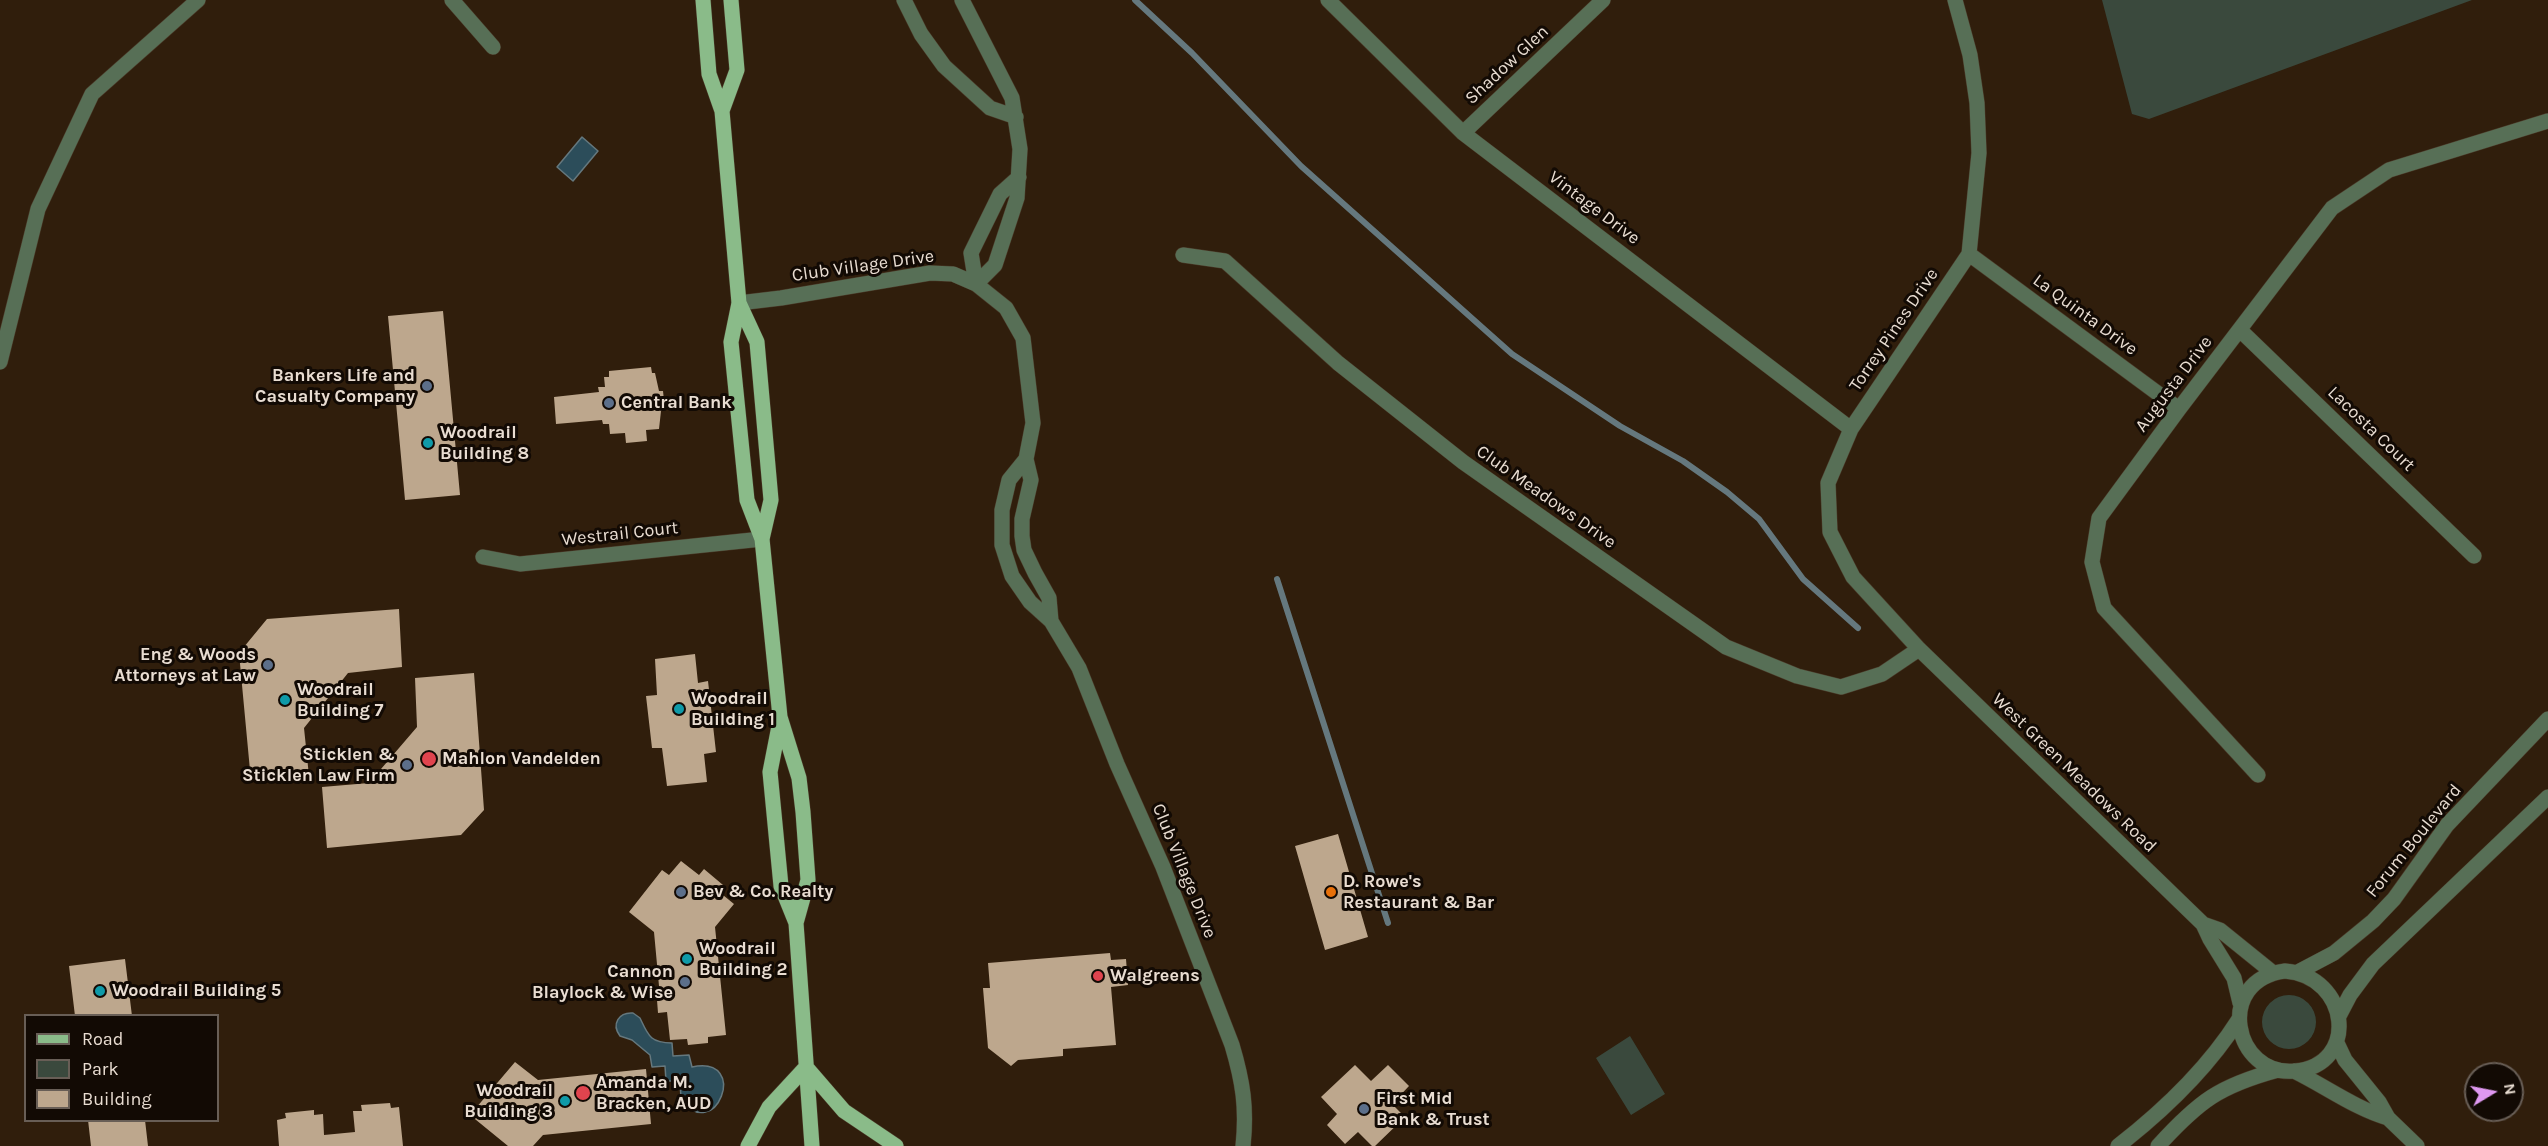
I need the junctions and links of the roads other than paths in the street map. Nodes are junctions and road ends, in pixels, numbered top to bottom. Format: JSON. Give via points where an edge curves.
{"nodes":[{"id":1,"x":198,"y":0,"type":"edge"},
{"id":2,"x":452,"y":0,"type":"edge"},
{"id":3,"x":703,"y":0,"type":"edge"},
{"id":4,"x":731,"y":0,"type":"edge"},
{"id":5,"x":904,"y":0,"type":"edge"},
{"id":6,"x":962,"y":0,"type":"edge"},
{"id":7,"x":1328,"y":0,"type":"edge"},
{"id":8,"x":1604,"y":0,"type":"edge"},
{"id":9,"x":1954,"y":0,"type":"edge"},
{"id":10,"x":494,"y":47,"type":"dead end"},
{"id":11,"x":722,"y":111,"type":"junction"},
{"id":12,"x":1016,"y":117,"type":"junction"},
{"id":13,"x":2548,"y":121,"type":"edge"},
{"id":14,"x":1463,"y":133,"type":"junction"},
{"id":15,"x":1019,"y":177,"type":"junction"},
{"id":16,"x":1969,"y":254,"type":"junction"},
{"id":17,"x":1183,"y":255,"type":"dead end"},
{"id":18,"x":976,"y":284,"type":"junction"},
{"id":19,"x":739,"y":303,"type":"junction"},
{"id":20,"x":2240,"y":330,"type":"junction"},
{"id":21,"x":0,"y":362,"type":"edge"},
{"id":22,"x":2179,"y":409,"type":"junction"},
{"id":23,"x":1851,"y":429,"type":"junction"},
{"id":24,"x":1026,"y":459,"type":"junction"},
{"id":25,"x":762,"y":539,"type":"junction"},
{"id":26,"x":2474,"y":556,"type":"dead end"},
{"id":27,"x":483,"y":557,"type":"dead end"},
{"id":28,"x":1051,"y":621,"type":"junction"},
{"id":29,"x":1919,"y":650,"type":"junction"},
{"id":30,"x":780,"y":717,"type":"junction"},
{"id":31,"x":2548,"y":719,"type":"edge"},
{"id":32,"x":2258,"y":775,"type":"dead end"},
{"id":33,"x":2548,"y":797,"type":"edge"},
{"id":34,"x":796,"y":923,"type":"junction"},
{"id":35,"x":2203,"y":924,"type":"junction"},
{"id":36,"x":2272,"y":972,"type":"junction"},
{"id":37,"x":2298,"y":972,"type":"junction"},
{"id":38,"x":2240,"y":1003,"type":"junction"},
{"id":39,"x":2339,"y":1016,"type":"junction"},
{"id":40,"x":2239,"y":1019,"type":"junction"},
{"id":41,"x":2337,"y":1043,"type":"junction"},
{"id":42,"x":806,"y":1067,"type":"junction"},
{"id":43,"x":2278,"y":1070,"type":"junction"},
{"id":44,"x":2294,"y":1071,"type":"junction"},
{"id":45,"x":2388,"y":1118,"type":"junction"},
{"id":46,"x":748,"y":1146,"type":"edge"},
{"id":47,"x":812,"y":1146,"type":"edge"},
{"id":48,"x":896,"y":1146,"type":"edge"},
{"id":49,"x":1243,"y":1146,"type":"edge"},
{"id":50,"x":2118,"y":1146,"type":"edge"},
{"id":51,"x":2158,"y":1146,"type":"edge"},
{"id":52,"x":2417,"y":1146,"type":"edge"}],
"edges":[{"from":1,"to":21,"type":"street","via":[[92,94],[39,209]]},
{"from":2,"to":10,"type":"street"},
{"from":3,"to":11,"type":"main road","via":[[709,74]]},
{"from":4,"to":11,"type":"main road","via":[[737,70]]},
{"from":5,"to":12,"type":"street","via":[[921,34],[944,66],[990,108]]},
{"from":6,"to":12,"type":"street","via":[[1012,98]]},
{"from":7,"to":14,"type":"street","name":"Vintage Drive"},
{"from":8,"to":14,"type":"street","name":"Shadow Glen"},
{"from":9,"to":16,"type":"street","name":"Torrey Pines Drive","via":[[1970,55],[1977,102],[1979,153]]},
{"from":11,"to":19,"type":"main road"},
{"from":12,"to":15,"type":"street"},
{"from":13,"to":20,"type":"street","name":"Augusta Drive","via":[[2389,170],[2332,208]]},
{"from":14,"to":23,"type":"street","name":"Vintage Drive"},
{"from":15,"to":18,"type":"street","via":[[1017,198],[995,265]]},
{"from":15,"to":18,"type":"street","via":[[1000,194],[971,254]]},
{"from":16,"to":22,"type":"street","name":"La Quinta Drive"},
{"from":16,"to":23,"type":"street","name":"Torrey Pines Drive"},
{"from":17,"to":29,"type":"street","name":"Club Meadows Drive","via":[[1225,261],[1338,363],[1463,462],[1726,647],[1797,676],[1841,687],[1882,674]]},
{"from":18,"to":19,"type":"street","name":"Club Village Drive","via":[[954,274],[930,273]]},
{"from":18,"to":24,"type":"street","name":"Club Village Drive","via":[[1005,308],[1023,338],[1033,423]]},
{"from":19,"to":25,"type":"main road","via":[[732,353],[747,500]]},
{"from":19,"to":25,"type":"main road","via":[[757,342],[771,500]]},
{"from":20,"to":22,"type":"street","name":"Augusta Drive"},
{"from":20,"to":26,"type":"street","name":"Lacosta Court"},
{"from":22,"to":32,"type":"street","name":"Augusta Drive","via":[[2099,518],[2092,562],[2104,608]]},
{"from":23,"to":29,"type":"street","name":"Torrey Pines Drive","via":[[1828,483],[1830,532],[1853,577]]},
{"from":24,"to":28,"type":"street","name":"Club Village Drive","via":[[1031,480],[1022,536],[1031,566],[1049,598]]},
{"from":24,"to":28,"type":"street","name":"Club Village Drive","via":[[1009,480],[1002,510],[1002,545],[1012,576],[1030,602]]},
{"from":25,"to":27,"type":"street","name":"Westrail Court","via":[[520,564]]},
{"from":25,"to":30,"type":"main road"},
{"from":28,"to":49,"type":"street","name":"Club Village Drive","via":[[1092,696],[1232,1045],[1245,1097]]},
{"from":29,"to":35,"type":"street","name":"West Green Meadows Road"},
{"from":30,"to":34,"type":"main road","via":[[770,772],[781,886]]},
{"from":30,"to":34,"type":"main road","via":[[799,778],[805,835],[808,880]]},
{"from":31,"to":37,"type":"street","name":"Forum Boulevard","via":[[2447,825],[2394,899],[2373,921],[2334,953]]},
{"from":33,"to":39,"type":"street","via":[[2373,964]]},
{"from":34,"to":42,"type":"main road"},
{"from":35,"to":36,"type":"street","name":"West Green Meadows Road","via":[[2220,930]]},
{"from":35,"to":38,"type":"street","name":"West Green Meadows Road","via":[[2234,978]]},
{"from":36,"to":37,"type":"street"},
{"from":36,"to":38,"type":"street","via":[[2253,984]]},
{"from":37,"to":39,"type":"street","via":[[2329,992]]},
{"from":38,"to":40,"type":"street"},
{"from":39,"to":41,"type":"street"},
{"from":40,"to":43,"type":"street","via":[[2245,1045]]},
{"from":40,"to":50,"type":"street","via":[[2201,1070]]},
{"from":41,"to":44,"type":"street","via":[[2320,1062]]},
{"from":41,"to":45,"type":"street"},
{"from":42,"to":46,"type":"main road","via":[[769,1107]]},
{"from":42,"to":47,"type":"main road"},
{"from":42,"to":48,"type":"main road","via":[[844,1111]]},
{"from":43,"to":44,"type":"street"},
{"from":43,"to":51,"type":"street","via":[[2216,1093],[2192,1110]]},
{"from":44,"to":45,"type":"street","via":[[2370,1113]]},
{"from":45,"to":52,"type":"street"}]}
